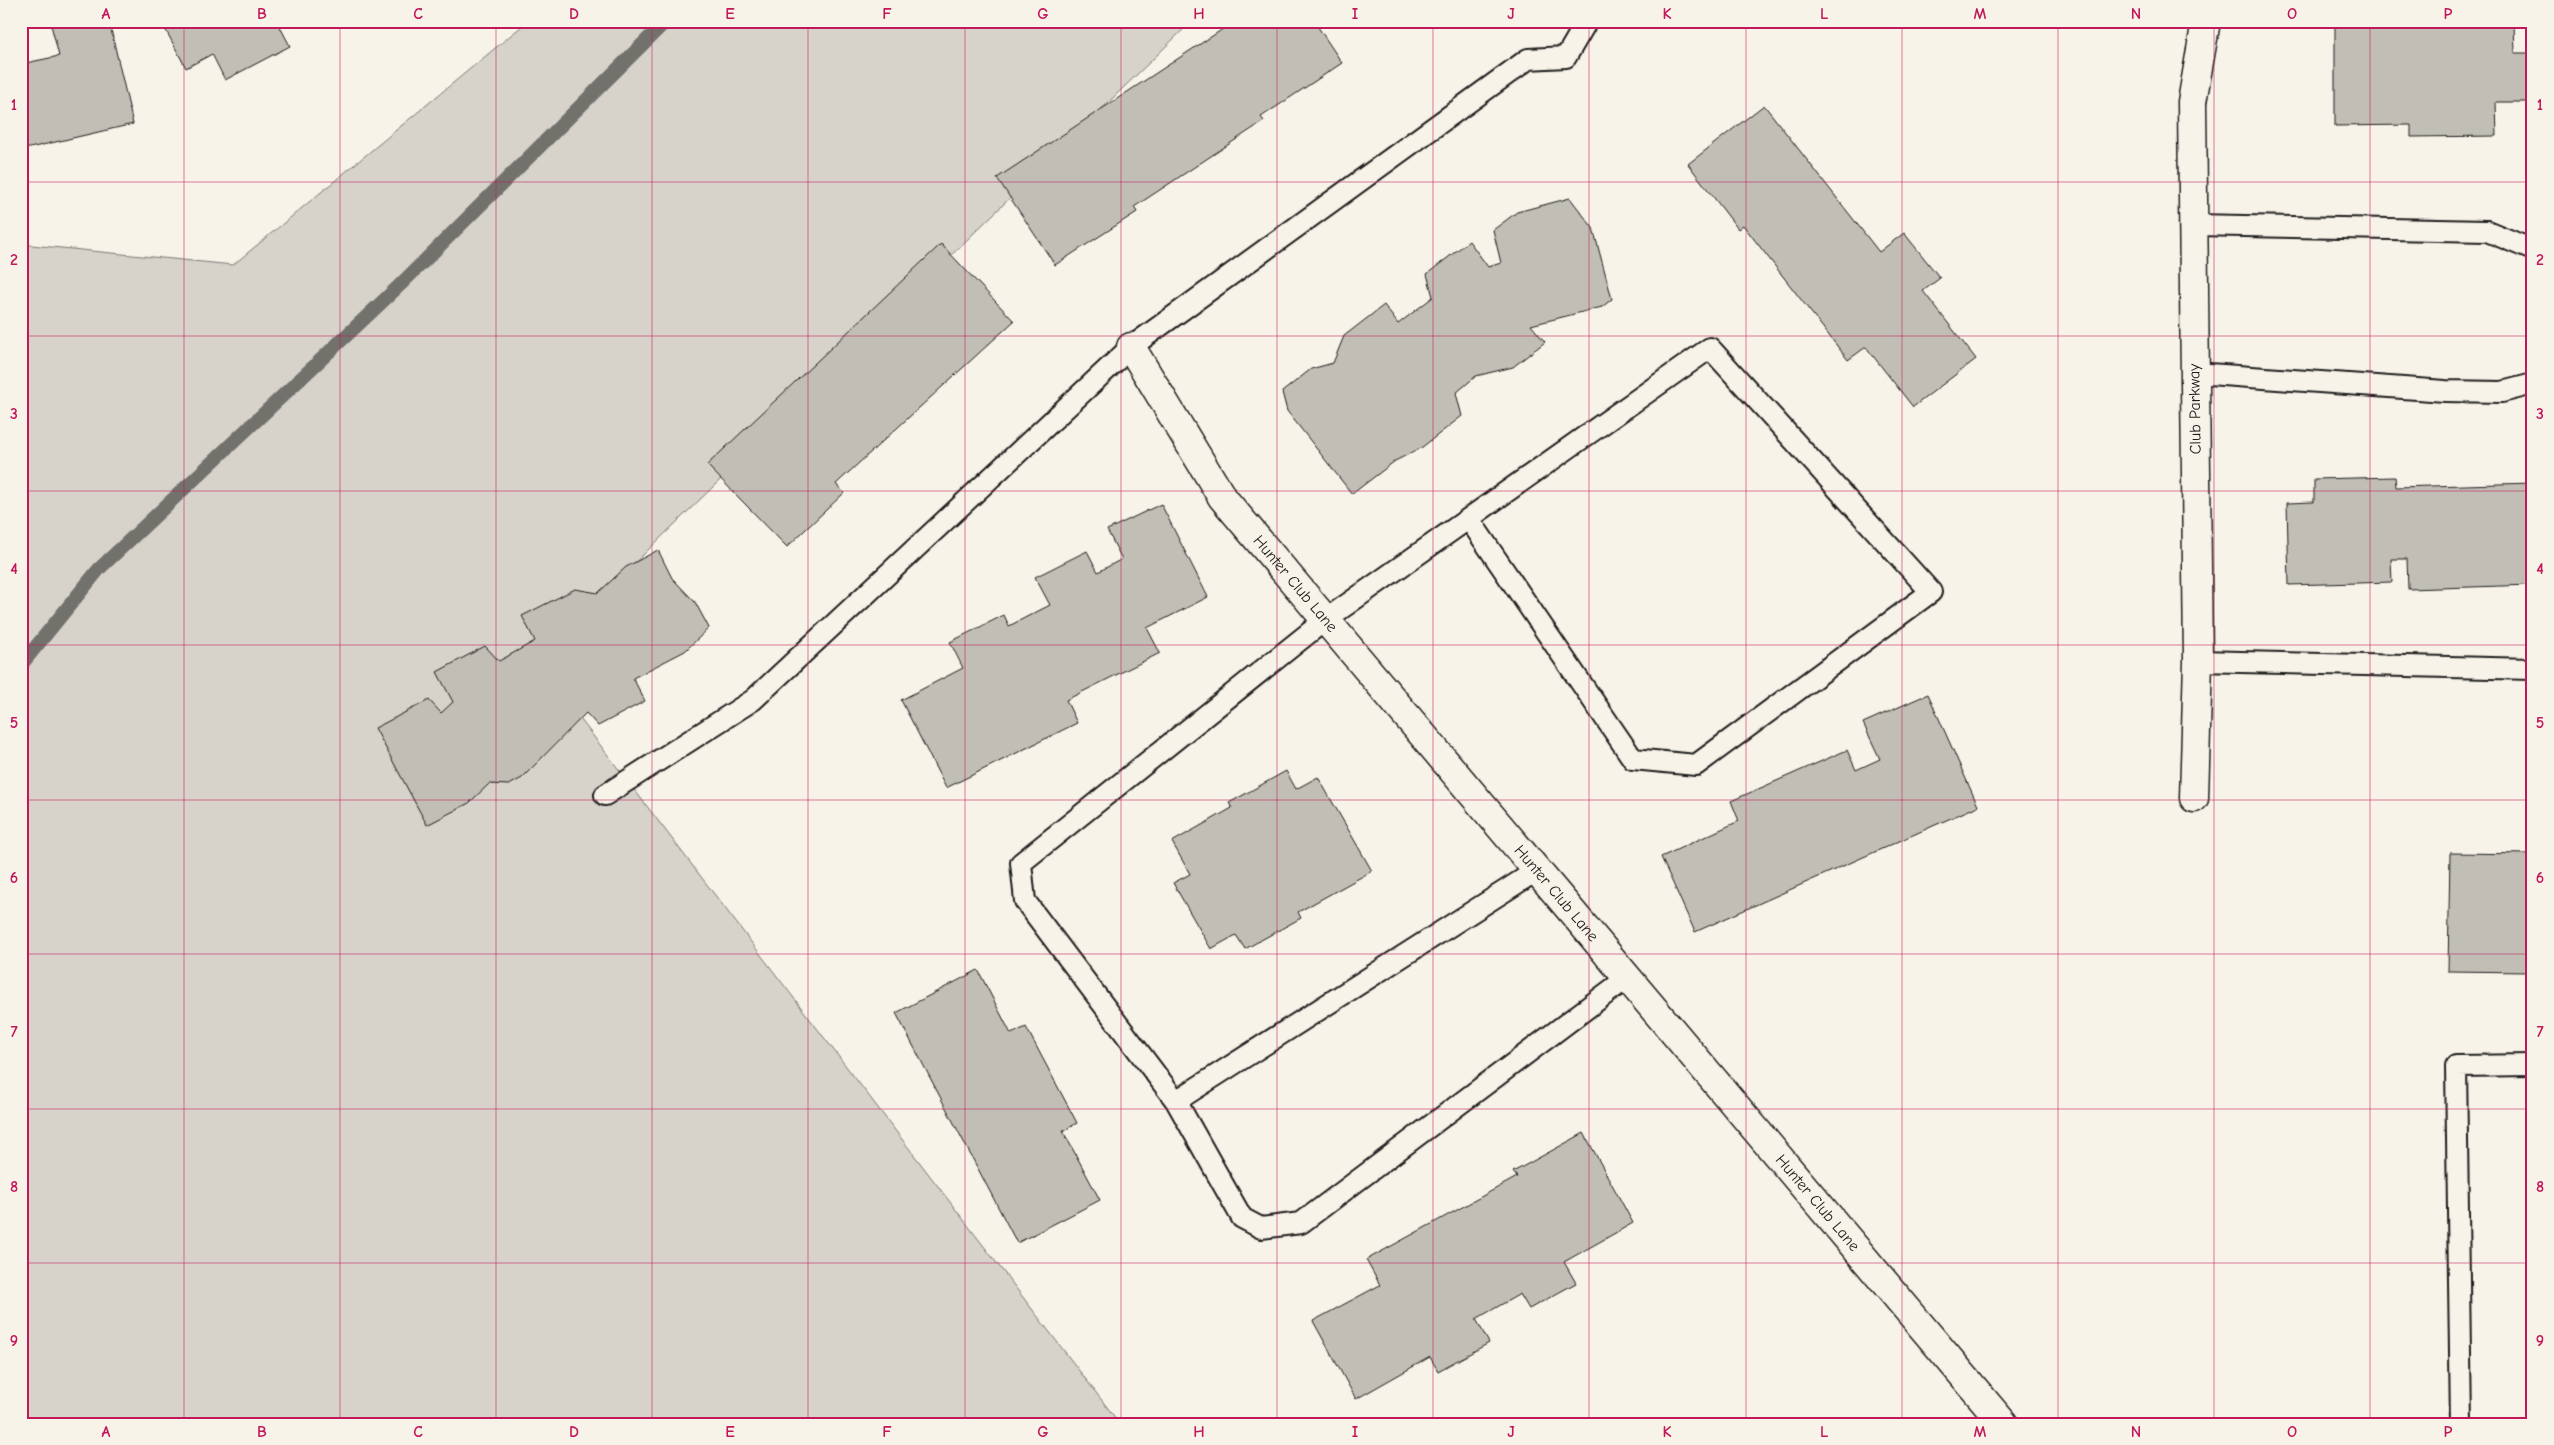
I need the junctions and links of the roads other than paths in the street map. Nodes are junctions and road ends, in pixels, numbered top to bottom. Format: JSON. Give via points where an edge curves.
{"nodes":[{"id":1,"x":1587,"y":21,"type":"edge"},
{"id":2,"x":2206,"y":21,"type":"edge"},
{"id":3,"x":2194,"y":225,"type":"junction"},
{"id":4,"x":2533,"y":250,"type":"edge"},
{"id":5,"x":1132,"y":347,"type":"junction"},
{"id":6,"x":2195,"y":373,"type":"junction"},
{"id":7,"x":2533,"y":384,"type":"edge"},
{"id":8,"x":1469,"y":519,"type":"junction"},
{"id":9,"x":1325,"y":620,"type":"junction"},
{"id":10,"x":2198,"y":661,"type":"junction"},
{"id":11,"x":2533,"y":669,"type":"edge"},
{"id":12,"x":605,"y":795,"type":"dead end"},
{"id":13,"x":2194,"y":798,"type":"dead end"},
{"id":14,"x":1536,"y":871,"type":"junction"},
{"id":15,"x":1627,"y":978,"type":"junction"},
{"id":16,"x":2533,"y":1065,"type":"edge"},
{"id":17,"x":1176,"y":1101,"type":"junction"},
{"id":18,"x":2004,"y":1424,"type":"edge"},
{"id":19,"x":2461,"y":1424,"type":"edge"}],
"edges":[{"from":1,"to":5,"type":"lane","via":[[1566,57],[1528,60]]},
{"from":2,"to":3,"type":"street","name":"Club Parkway","via":[[2192,102]]},
{"from":3,"to":4,"type":"lane","via":[[2487,231]]},
{"from":3,"to":6,"type":"street","name":"Club Parkway"},
{"from":5,"to":9,"type":"street","name":"Hunter Club Lane","via":[[1222,497]]},
{"from":5,"to":12,"type":"lane","via":[[753,700]]},
{"from":6,"to":7,"type":"lane","via":[[2444,391],[2502,392]]},
{"from":6,"to":10,"type":"street","name":"Club Parkway"},
{"from":8,"to":8,"type":"lane","via":[[1633,758],[1696,765],[1931,592],[1710,348]]},
{"from":8,"to":9,"type":"lane"},
{"from":9,"to":14,"type":"street","name":"Hunter Club Lane"},
{"from":9,"to":17,"type":"lane","via":[[1021,863],[1026,901]]},
{"from":10,"to":11,"type":"lane"},
{"from":10,"to":13,"type":"street","name":"Club Parkway"},
{"from":14,"to":15,"type":"street","name":"Hunter Club Lane"},
{"from":14,"to":17,"type":"lane"},
{"from":15,"to":17,"type":"lane","via":[[1301,1222],[1261,1228],[1242,1218]]},
{"from":15,"to":18,"type":"street","name":"Hunter Club Lane"},
{"from":16,"to":19,"type":"lane","via":[[2456,1066]]}]}
